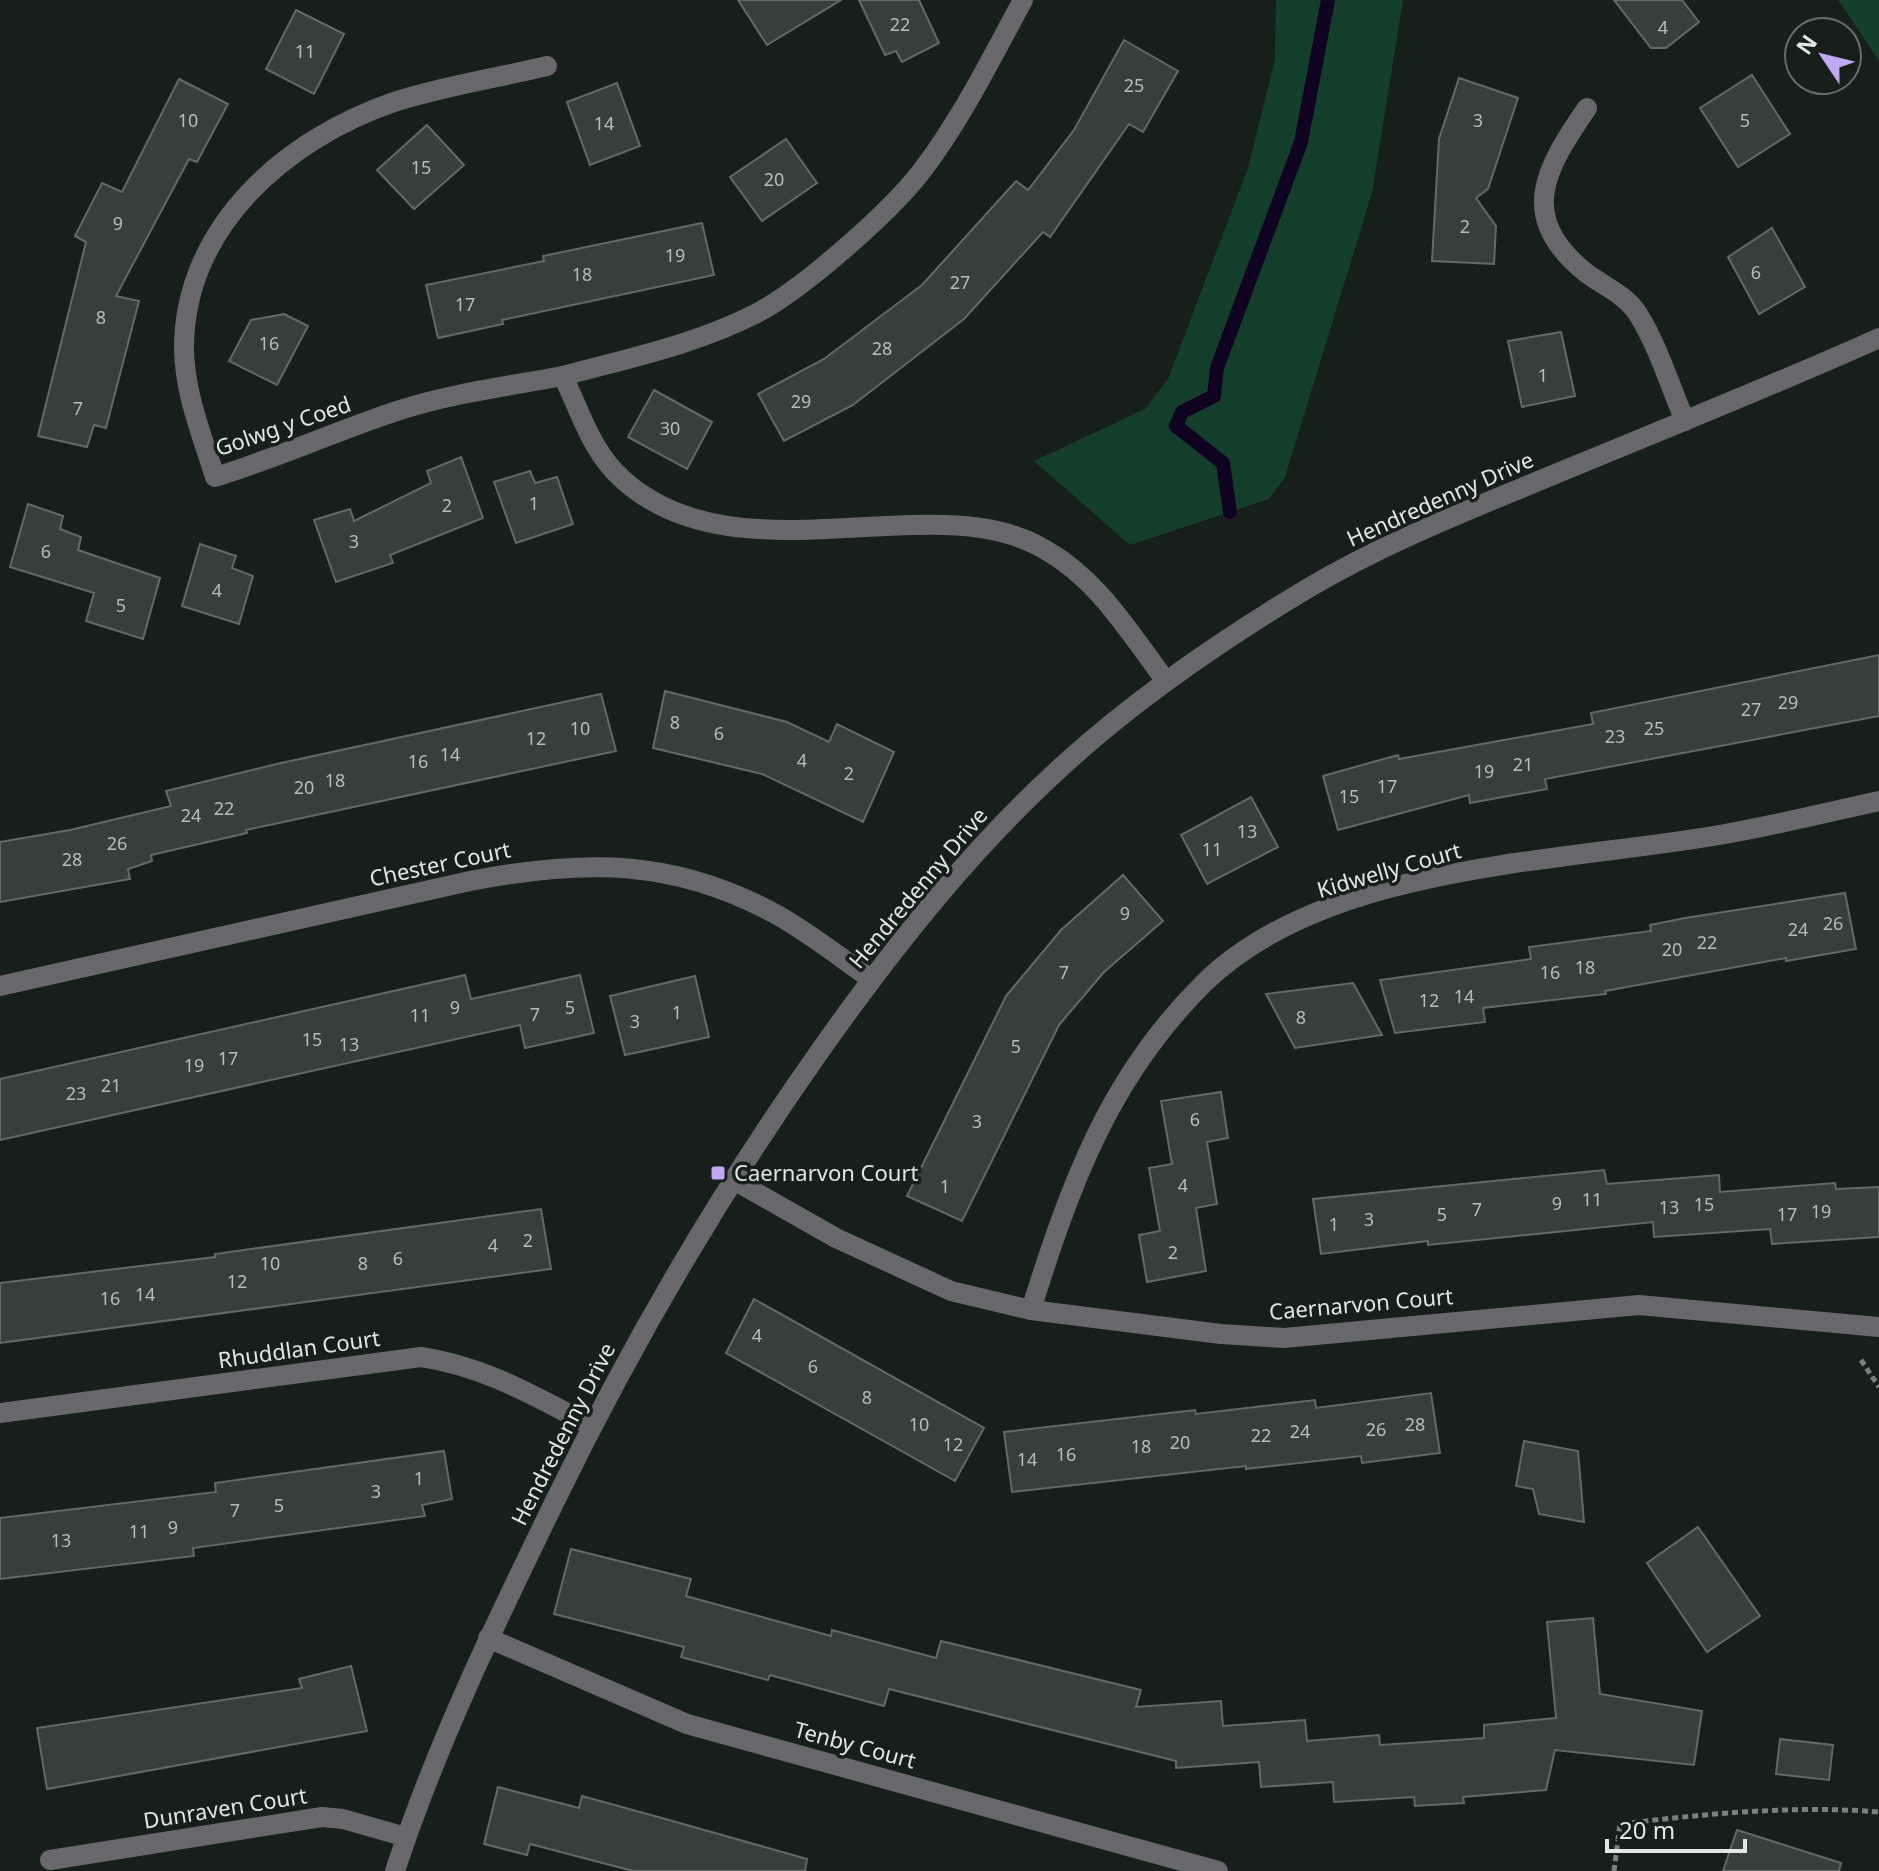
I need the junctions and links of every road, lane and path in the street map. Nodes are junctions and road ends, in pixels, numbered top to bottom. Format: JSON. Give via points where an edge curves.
{"nodes":[{"id":1,"x":1023,"y":0,"type":"edge"},
{"id":2,"x":547,"y":66,"type":"dead end"},
{"id":3,"x":1587,"y":108,"type":"dead end"},
{"id":4,"x":1879,"y":338,"type":"edge"},
{"id":5,"x":563,"y":376,"type":"junction"},
{"id":6,"x":1685,"y":421,"type":"junction"},
{"id":7,"x":1166,"y":681,"type":"junction"},
{"id":8,"x":1879,"y":801,"type":"edge"},
{"id":9,"x":871,"y":979,"type":"junction"},
{"id":10,"x":0,"y":986,"type":"edge"},
{"id":11,"x":732,"y":1179,"type":"junction"},
{"id":12,"x":1031,"y":1310,"type":"junction"},
{"id":13,"x":1879,"y":1327,"type":"edge"},
{"id":14,"x":0,"y":1413,"type":"edge"},
{"id":15,"x":592,"y":1426,"type":"junction"},
{"id":16,"x":488,"y":1638,"type":"junction"},
{"id":17,"x":1879,"y":1812,"type":"edge"},
{"id":18,"x":406,"y":1837,"type":"junction"},
{"id":19,"x":50,"y":1860,"type":"dead end"},
{"id":20,"x":395,"y":1871,"type":"edge"},
{"id":21,"x":1218,"y":1871,"type":"edge"},
{"id":22,"x":1614,"y":1871,"type":"edge"}],
"edges":[{"from":1,"to":5,"type":"street","name":"Golwg y Coed","via":[[980,81],[923,170],[828,263],[760,311],[688,342]]},
{"from":2,"to":5,"type":"street","name":"Golwg y Coed","via":[[395,102],[345,122],[292,155],[248,192],[217,230],[198,267],[187,307],[184,349],[191,401],[215,477],[412,406]]},
{"from":3,"to":6,"type":"street","via":[[1550,166],[1542,190],[1545,217],[1562,249],[1637,314]]},
{"from":4,"to":6,"type":"street","name":"Hendredenny Drive"},
{"from":5,"to":7,"type":"street","via":[[613,470],[667,509],[698,523],[737,529],[942,524],[1014,536],[1079,571]]},
{"from":6,"to":7,"type":"street","name":"Hendredenny Drive","via":[[1358,560],[1258,618]]},
{"from":7,"to":9,"type":"street","name":"Hendredenny Drive","via":[[1019,808],[937,896]]},
{"from":8,"to":12,"type":"street","name":"Kidwelly Court","via":[[1725,834],[1423,880],[1354,900],[1246,949],[1158,1033],[1121,1086],[1088,1145],[1063,1207]]},
{"from":9,"to":10,"type":"street","name":"Chester Court","via":[[782,918],[735,894],[688,877],[593,865],[536,868],[470,881]]},
{"from":9,"to":11,"type":"street","name":"Hendredenny Drive"},
{"from":11,"to":12,"type":"street","name":"Caernarvon Court","via":[[892,1267],[951,1291]]},
{"from":11,"to":15,"type":"street","name":"Hendredenny Drive","via":[[657,1303]]},
{"from":12,"to":13,"type":"street","name":"Caernarvon Court","via":[[1284,1338],[1639,1305]]},
{"from":14,"to":15,"type":"street","name":"Rhuddlan Court","via":[[421,1357],[458,1362],[500,1378]]},
{"from":15,"to":16,"type":"street","name":"Hendredenny Drive"},
{"from":16,"to":18,"type":"street","name":"Hendredenny Drive"},
{"from":16,"to":21,"type":"street","name":"Tenby Court","via":[[687,1724]]},
{"from":17,"to":22,"type":"path","via":[[1705,1814],[1620,1824]]},
{"from":18,"to":19,"type":"street","name":"Dunraven Court","via":[[322,1817]]},
{"from":18,"to":20,"type":"street","name":"Hendredenny Drive"}]}
